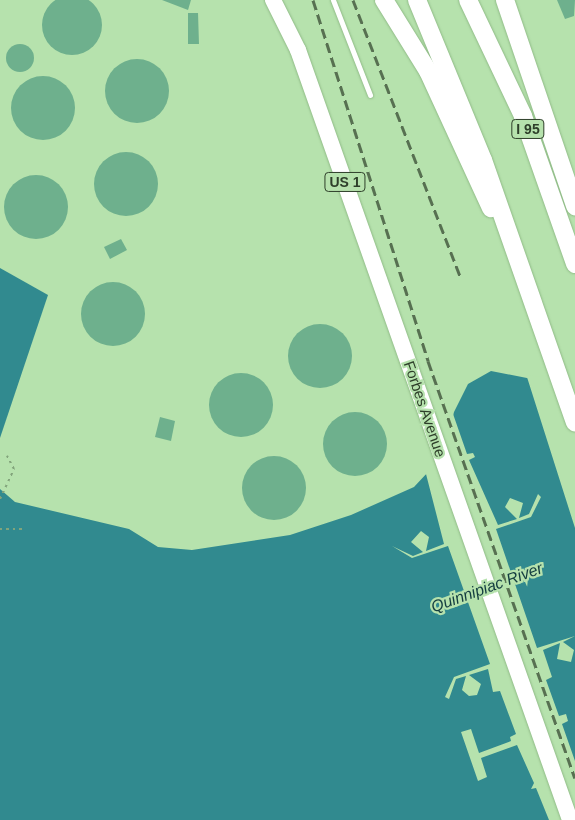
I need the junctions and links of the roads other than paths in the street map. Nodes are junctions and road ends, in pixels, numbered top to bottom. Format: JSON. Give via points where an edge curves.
{"nodes":[{"id":1,"x":274,"y":0,"type":"edge"},
{"id":2,"x":333,"y":0,"type":"edge"},
{"id":3,"x":384,"y":0,"type":"edge"},
{"id":4,"x":417,"y":0,"type":"edge"},
{"id":5,"x":468,"y":0,"type":"edge"},
{"id":6,"x":494,"y":0,"type":"edge"},
{"id":7,"x":505,"y":0,"type":"edge"},
{"id":8,"x":370,"y":95,"type":"dead end"},
{"id":9,"x":549,"y":132,"type":"junction"},
{"id":10,"x":575,"y":206,"type":"edge"},
{"id":11,"x":575,"y":264,"type":"edge"},
{"id":12,"x":530,"y":288,"type":"junction"},
{"id":13,"x":575,"y":422,"type":"edge"},
{"id":14,"x":570,"y":820,"type":"edge"}],
"edges":[{"from":1,"to":14,"type":"main road","name":"Forbes Avenue","number":"US 1","via":[[298,50]]},
{"from":2,"to":8,"type":"lane"},
{"from":3,"to":12,"type":"highway","via":[[428,70]]},
{"from":4,"to":12,"type":"highway"},
{"from":5,"to":11,"type":"highway","number":"I 95","via":[[523,116]]},
{"from":6,"to":9,"type":"highway"},
{"from":7,"to":9,"type":"highway"},
{"from":9,"to":10,"type":"highway"},
{"from":12,"to":13,"type":"highway"}]}
